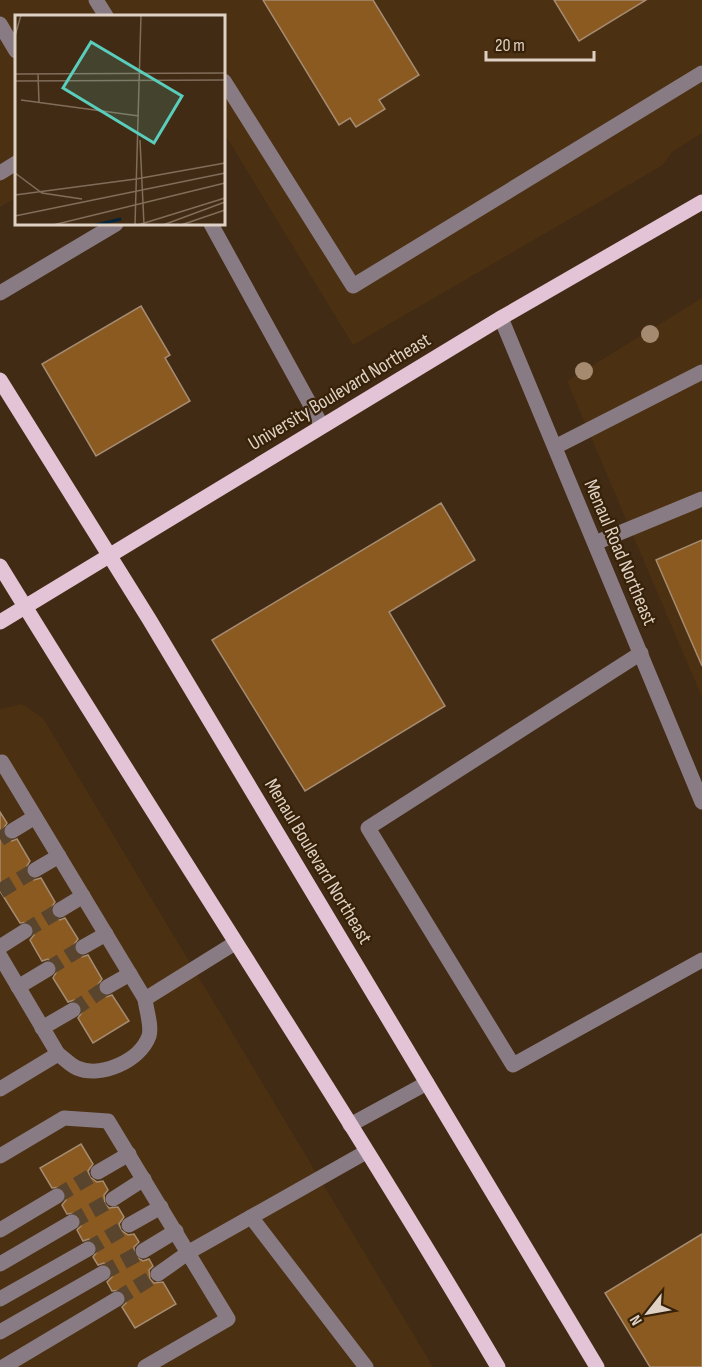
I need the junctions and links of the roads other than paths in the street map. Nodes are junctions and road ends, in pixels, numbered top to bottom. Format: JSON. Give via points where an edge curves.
{"nodes":[{"id":1,"x":96,"y":0,"type":"edge"},
{"id":2,"x":105,"y":15,"type":"edge"},
{"id":3,"x":0,"y":24,"type":"edge"},
{"id":4,"x":15,"y":49,"type":"edge"},
{"id":5,"x":702,"y":73,"type":"edge"},
{"id":6,"x":225,"y":83,"type":"edge"},
{"id":7,"x":15,"y":164,"type":"edge"},
{"id":8,"x":0,"y":173,"type":"edge"},
{"id":9,"x":702,"y":202,"type":"edge"},
{"id":10,"x":114,"y":225,"type":"edge"},
{"id":11,"x":212,"y":225,"type":"edge"},
{"id":12,"x":0,"y":293,"type":"edge"},
{"id":13,"x":501,"y":318,"type":"junction"},
{"id":14,"x":702,"y":372,"type":"edge"},
{"id":15,"x":0,"y":380,"type":"edge"},
{"id":16,"x":322,"y":426,"type":"junction"},
{"id":17,"x":555,"y":447,"type":"junction"},
{"id":18,"x":702,"y":499,"type":"edge"},
{"id":19,"x":595,"y":543,"type":"junction"},
{"id":20,"x":110,"y":555,"type":"junction"},
{"id":21,"x":0,"y":566,"type":"edge"},
{"id":22,"x":25,"y":607,"type":"junction"},
{"id":23,"x":0,"y":622,"type":"edge"},
{"id":24,"x":641,"y":653,"type":"junction"},
{"id":25,"x":0,"y":763,"type":"edge"},
{"id":26,"x":702,"y":802,"type":"edge"},
{"id":27,"x":35,"y":817,"type":"junction"},
{"id":28,"x":12,"y":831,"type":"tunnel mouth"},
{"id":29,"x":59,"y":856,"type":"junction"},
{"id":30,"x":35,"y":870,"type":"tunnel mouth"},
{"id":31,"x":83,"y":896,"type":"junction"},
{"id":32,"x":60,"y":910,"type":"tunnel mouth"},
{"id":33,"x":25,"y":931,"type":"tunnel mouth"},
{"id":34,"x":106,"y":934,"type":"junction"},
{"id":35,"x":235,"y":943,"type":"junction"},
{"id":36,"x":0,"y":947,"type":"edge"},
{"id":37,"x":84,"y":947,"type":"tunnel mouth"},
{"id":38,"x":0,"y":956,"type":"edge"},
{"id":39,"x":702,"y":960,"type":"edge"},
{"id":40,"x":48,"y":969,"type":"tunnel mouth"},
{"id":41,"x":130,"y":974,"type":"junction"},
{"id":42,"x":18,"y":987,"type":"junction"},
{"id":43,"x":107,"y":987,"type":"tunnel mouth"},
{"id":44,"x":145,"y":999,"type":"junction"},
{"id":45,"x":73,"y":1010,"type":"tunnel mouth"},
{"id":46,"x":42,"y":1028,"type":"junction"},
{"id":47,"x":58,"y":1054,"type":"junction"},
{"id":48,"x":427,"y":1083,"type":"junction"},
{"id":49,"x":0,"y":1089,"type":"edge"},
{"id":50,"x":350,"y":1125,"type":"junction"},
{"id":51,"x":366,"y":1152,"type":"junction"},
{"id":52,"x":129,"y":1154,"type":"junction"},
{"id":53,"x":0,"y":1156,"type":"edge"},
{"id":54,"x":98,"y":1172,"type":"tunnel mouth"},
{"id":55,"x":144,"y":1179,"type":"junction"},
{"id":56,"x":57,"y":1196,"type":"tunnel mouth"},
{"id":57,"x":113,"y":1198,"type":"tunnel mouth"},
{"id":58,"x":161,"y":1207,"type":"junction"},
{"id":59,"x":251,"y":1217,"type":"junction"},
{"id":60,"x":72,"y":1222,"type":"tunnel mouth"},
{"id":61,"x":129,"y":1225,"type":"tunnel mouth"},
{"id":62,"x":0,"y":1230,"type":"edge"},
{"id":63,"x":176,"y":1231,"type":"junction"},
{"id":64,"x":88,"y":1249,"type":"tunnel mouth"},
{"id":65,"x":144,"y":1251,"type":"tunnel mouth"},
{"id":66,"x":189,"y":1252,"type":"junction"},
{"id":67,"x":0,"y":1264,"type":"edge"},
{"id":68,"x":102,"y":1274,"type":"tunnel mouth"},
{"id":69,"x":158,"y":1274,"type":"tunnel mouth"},
{"id":70,"x":0,"y":1299,"type":"edge"},
{"id":71,"x":117,"y":1299,"type":"tunnel mouth"},
{"id":72,"x":0,"y":1332,"type":"edge"},
{"id":73,"x":361,"y":1365,"type":"edge"},
{"id":74,"x":3,"y":1367,"type":"edge"},
{"id":75,"x":145,"y":1367,"type":"edge"},
{"id":76,"x":498,"y":1367,"type":"edge"},
{"id":77,"x":597,"y":1367,"type":"edge"}],
"edges":[{"from":1,"to":2,"type":"street"},
{"from":3,"to":4,"type":"street"},
{"from":5,"to":6,"type":"street","via":[[353,286]]},
{"from":7,"to":8,"type":"street"},
{"from":9,"to":13,"type":"main road","name":"University Boulevard Northeast"},
{"from":10,"to":12,"type":"street"},
{"from":11,"to":16,"type":"street"},
{"from":13,"to":16,"type":"main road","name":"University Boulevard Northeast"},
{"from":13,"to":17,"type":"street","name":"Menaul Road Northeast"},
{"from":14,"to":17,"type":"street"},
{"from":15,"to":20,"type":"main road","name":"Menaul Boulevard Northeast"},
{"from":16,"to":20,"type":"main road","name":"University Boulevard Northeast"},
{"from":17,"to":19,"type":"street","name":"Menaul Road Northeast"},
{"from":18,"to":19,"type":"street"},
{"from":19,"to":24,"type":"street","name":"Menaul Road Northeast"},
{"from":20,"to":22,"type":"main road","name":"University Boulevard Northeast"},
{"from":20,"to":48,"type":"main road","name":"Menaul Boulevard Northeast"},
{"from":21,"to":22,"type":"main road"},
{"from":22,"to":23,"type":"main road","name":"University Boulevard Northeast"},
{"from":22,"to":35,"type":"main road"},
{"from":24,"to":26,"type":"street","name":"Menaul Road Northeast"},
{"from":24,"to":39,"type":"street","via":[[368,828],[513,1065]]},
{"from":25,"to":27,"type":"street"},
{"from":27,"to":28,"type":"street"},
{"from":27,"to":29,"type":"street"},
{"from":29,"to":30,"type":"street"},
{"from":29,"to":31,"type":"street"},
{"from":31,"to":32,"type":"street"},
{"from":31,"to":34,"type":"street"},
{"from":33,"to":36,"type":"street"},
{"from":34,"to":37,"type":"street"},
{"from":34,"to":41,"type":"street"},
{"from":35,"to":44,"type":"street"},
{"from":35,"to":50,"type":"main road"},
{"from":38,"to":42,"type":"street"},
{"from":40,"to":42,"type":"street"},
{"from":41,"to":43,"type":"street"},
{"from":41,"to":44,"type":"street"},
{"from":42,"to":46,"type":"street"},
{"from":44,"to":47,"type":"street","via":[[150,1034],[143,1047],[125,1062],[99,1071],[77,1068]]},
{"from":45,"to":46,"type":"street"},
{"from":46,"to":47,"type":"street"},
{"from":47,"to":49,"type":"street"},
{"from":48,"to":50,"type":"street"},
{"from":48,"to":77,"type":"main road","name":"Menaul Boulevard Northeast"},
{"from":50,"to":51,"type":"main road"},
{"from":51,"to":59,"type":"street"},
{"from":51,"to":76,"type":"main road"},
{"from":52,"to":53,"type":"street","via":[[108,1121],[64,1118]]},
{"from":52,"to":54,"type":"street"},
{"from":52,"to":55,"type":"street"},
{"from":55,"to":57,"type":"street"},
{"from":55,"to":58,"type":"street"},
{"from":56,"to":62,"type":"street"},
{"from":58,"to":61,"type":"street"},
{"from":58,"to":63,"type":"street"},
{"from":59,"to":66,"type":"street"},
{"from":59,"to":73,"type":"street"},
{"from":60,"to":67,"type":"street"},
{"from":63,"to":65,"type":"street"},
{"from":63,"to":66,"type":"street"},
{"from":64,"to":70,"type":"street"},
{"from":66,"to":69,"type":"street"},
{"from":66,"to":75,"type":"street","via":[[228,1320]]},
{"from":68,"to":72,"type":"street"},
{"from":71,"to":74,"type":"street"}]}
